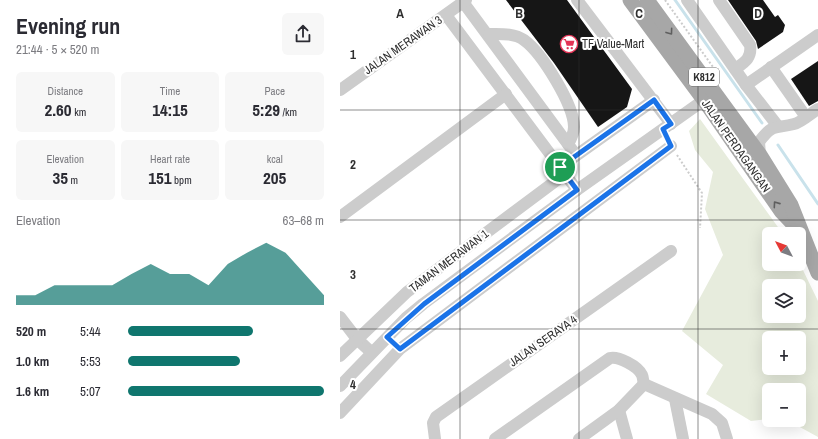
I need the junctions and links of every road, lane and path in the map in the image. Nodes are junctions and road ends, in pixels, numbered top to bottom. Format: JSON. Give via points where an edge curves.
{"nodes":[{"id":1,"x":578,"y":0,"type":"edge"},
{"id":2,"x":630,"y":0,"type":"edge"},
{"id":3,"x":647,"y":0,"type":"edge"},
{"id":4,"x":687,"y":0,"type":"edge"},
{"id":5,"x":464,"y":1,"type":"edge"},
{"id":6,"x":721,"y":1,"type":"edge"},
{"id":7,"x":446,"y":15,"type":"junction"},
{"id":8,"x":488,"y":34,"type":"junction"},
{"id":9,"x":818,"y":35,"type":"edge"},
{"id":10,"x":771,"y":67,"type":"junction"},
{"id":11,"x":735,"y":69,"type":"junction"},
{"id":12,"x":746,"y":85,"type":"junction"},
{"id":13,"x":340,"y":90,"type":"edge"},
{"id":14,"x":506,"y":94,"type":"junction"},
{"id":15,"x":654,"y":100,"type":"junction"},
{"id":16,"x":704,"y":100,"type":"junction"},
{"id":17,"x":818,"y":109,"type":"edge"},
{"id":18,"x":806,"y":117,"type":"junction"},
{"id":19,"x":671,"y":124,"type":"junction"},
{"id":20,"x":771,"y":130,"type":"junction"},
{"id":21,"x":568,"y":144,"type":"junction"},
{"id":22,"x":671,"y":146,"type":"joint"},
{"id":23,"x":576,"y":155,"type":"junction"},
{"id":24,"x":760,"y":155,"type":"junction"},
{"id":25,"x":562,"y":171,"type":"junction"},
{"id":26,"x":577,"y":190,"type":"junction"},
{"id":27,"x":340,"y":217,"type":"edge"},
{"id":28,"x":795,"y":227,"type":"edge"},
{"id":29,"x":799,"y":227,"type":"edge"},
{"id":30,"x":700,"y":228,"type":"dead end"},
{"id":31,"x":806,"y":245,"type":"edge"},
{"id":32,"x":671,"y":251,"type":"dead end"},
{"id":33,"x":818,"y":273,"type":"edge"},
{"id":34,"x":340,"y":317,"type":"edge"},
{"id":35,"x":387,"y":337,"type":"junction"},
{"id":36,"x":357,"y":339,"type":"junction"},
{"id":37,"x":400,"y":349,"type":"junction"},
{"id":38,"x":371,"y":352,"type":"junction"},
{"id":39,"x":340,"y":356,"type":"edge"},
{"id":40,"x":644,"y":384,"type":"junction"},
{"id":41,"x":340,"y":386,"type":"edge"},
{"id":42,"x":675,"y":399,"type":"junction"},
{"id":43,"x":619,"y":410,"type":"junction"},
{"id":44,"x":340,"y":413,"type":"edge"},
{"id":45,"x":431,"y":437,"type":"edge"},
{"id":46,"x":582,"y":438,"type":"edge"},
{"id":47,"x":495,"y":439,"type":"edge"},
{"id":48,"x":626,"y":439,"type":"edge"},
{"id":49,"x":683,"y":439,"type":"edge"},
{"id":50,"x":727,"y":439,"type":"edge"}],
"edges":[{"from":1,"to":15,"type":"street"},
{"from":2,"to":16,"type":"main road","name":"JALAN PERDAGANGAN","number":"K812"},
{"from":3,"to":24,"type":"main road","name":"JALAN PERDAGANGAN","number":"K812","one_way":true},
{"from":4,"to":11,"type":"street"},
{"from":5,"to":7,"type":"street","name":"JALAN MERAWAN 3"},
{"from":5,"to":8,"type":"street"},
{"from":6,"to":11,"type":"street","via":[[750,45],[748,59]]},
{"from":7,"to":13,"type":"street","name":"JALAN MERAWAN 3"},
{"from":7,"to":14,"type":"street"},
{"from":8,"to":21,"type":"street"},
{"from":8,"to":21,"type":"street","via":[[508,34],[523,40],[546,65],[573,118],[573,134]]},
{"from":9,"to":10,"type":"street"},
{"from":10,"to":12,"type":"street"},
{"from":10,"to":18,"type":"street"},
{"from":11,"to":12,"type":"street"},
{"from":12,"to":20,"type":"street"},
{"from":14,"to":25,"type":"street"},
{"from":14,"to":27,"type":"street"},
{"from":15,"to":19,"type":"street"},
{"from":15,"to":23,"type":"street","name":"TAMAN MERAWAN 1"},
{"from":16,"to":19,"type":"street"},
{"from":28,"to":16,"type":"main road","name":"JALAN PERDAGANGAN","number":"K812","one_way":true},
{"from":17,"to":18,"type":"street"},
{"from":18,"to":20,"type":"street","via":[[795,124]]},
{"from":19,"to":26,"type":"street"},
{"from":20,"to":24,"type":"street","via":[[759,142]]},
{"from":21,"to":23,"type":"street"},
{"from":22,"to":30,"type":"path","via":[[702,193]]},
{"from":22,"to":37,"type":"street"},
{"from":23,"to":25,"type":"street","name":"TAMAN MERAWAN 1"},
{"from":24,"to":29,"type":"main road","name":"JALAN PERDAGANGAN","number":"K812","via":[[791,205]]},
{"from":25,"to":26,"type":"street"},
{"from":25,"to":36,"type":"street","name":"TAMAN MERAWAN 1","via":[[407,292]]},
{"from":26,"to":35,"type":"street","via":[[424,304]]},
{"from":31,"to":33,"type":"main road","name":"JALAN PERDAGANGAN","number":"K812"},
{"from":32,"to":45,"type":"street","name":"JALAN SERAYA 4","via":[[436,417]]},
{"from":34,"to":36,"type":"street"},
{"from":35,"to":37,"type":"street"},
{"from":35,"to":38,"type":"street"},
{"from":36,"to":38,"type":"street"},
{"from":36,"to":39,"type":"street","name":"TAMAN MERAWAN 1"},
{"from":37,"to":44,"type":"street"},
{"from":38,"to":41,"type":"street"},
{"from":40,"to":42,"type":"street"},
{"from":40,"to":43,"type":"street"},
{"from":40,"to":47,"type":"street","via":[[637,368],[615,357],[610,358]]},
{"from":42,"to":49,"type":"street"},
{"from":42,"to":50,"type":"street","via":[[712,414],[722,423]]},
{"from":43,"to":46,"type":"street"},
{"from":43,"to":48,"type":"street"}]}
